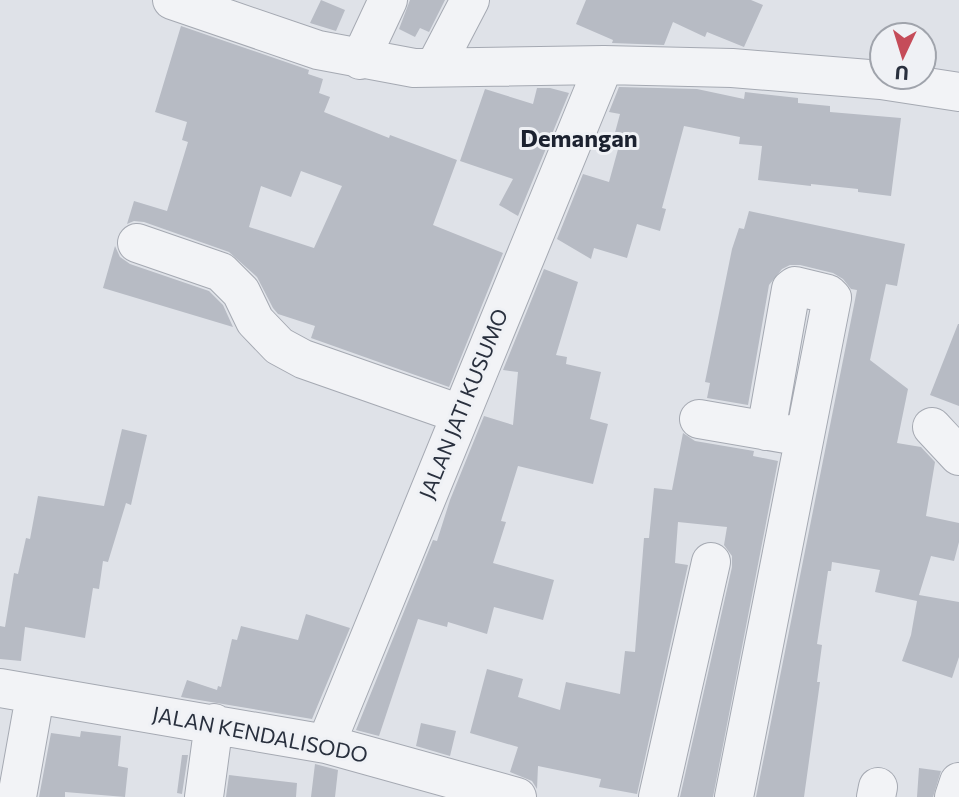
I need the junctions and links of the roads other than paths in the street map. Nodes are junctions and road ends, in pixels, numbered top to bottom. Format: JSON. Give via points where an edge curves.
{"nodes":[{"id":1,"x":173,"y":0,"type":"edge"},
{"id":2,"x":388,"y":0,"type":"edge"},
{"id":3,"x":470,"y":0,"type":"edge"},
{"id":4,"x":360,"y":60,"type":"junction"},
{"id":5,"x":604,"y":65,"type":"junction"},
{"id":6,"x":435,"y":67,"type":"junction"},
{"id":7,"x":959,"y":92,"type":"edge"},
{"id":8,"x":138,"y":243,"type":"dead end"},
{"id":9,"x":460,"y":414,"type":"junction"},
{"id":10,"x":699,"y":419,"type":"dead end"},
{"id":11,"x":932,"y":426,"type":"dead end"},
{"id":12,"x":766,"y":431,"type":"junction"},
{"id":13,"x":804,"y":438,"type":"junction"},
{"id":14,"x":959,"y":456,"type":"edge"},
{"id":15,"x":712,"y":562,"type":"dead end"},
{"id":16,"x":18,"y":692,"type":"edge"},
{"id":17,"x":214,"y":723,"type":"junction"},
{"id":18,"x":326,"y":744,"type":"junction"},
{"id":19,"x":959,"y":782,"type":"edge"},
{"id":20,"x":17,"y":797,"type":"edge"},
{"id":21,"x":204,"y":797,"type":"edge"},
{"id":22,"x":517,"y":797,"type":"edge"},
{"id":23,"x":658,"y":797,"type":"edge"},
{"id":24,"x":734,"y":797,"type":"edge"},
{"id":25,"x":954,"y":797,"type":"edge"}],
"edges":[{"from":1,"to":4,"type":"street"},
{"from":2,"to":4,"type":"street"},
{"from":3,"to":6,"type":"street"},
{"from":4,"to":6,"type":"street"},
{"from":5,"to":6,"type":"street"},
{"from":5,"to":7,"type":"street","via":[[811,73]]},
{"from":5,"to":9,"type":"street","name":"JALAN JATI KUSUMO"},
{"from":8,"to":9,"type":"street","via":[[221,272],[241,292],[255,321],[279,346],[303,359]]},
{"from":9,"to":18,"type":"street","name":"JALAN JATI KUSUMO"},
{"from":10,"to":12,"type":"street"},
{"from":11,"to":14,"type":"street"},
{"from":12,"to":13,"type":"street"},
{"from":12,"to":13,"type":"street","via":[[795,286],[828,293],[832,298]]},
{"from":13,"to":24,"type":"street"},
{"from":15,"to":23,"type":"street"},
{"from":16,"to":17,"type":"street","name":"JALAN KENDALISODO"},
{"from":16,"to":20,"type":"street"},
{"from":17,"to":18,"type":"street","name":"JALAN KENDALISODO"},
{"from":17,"to":21,"type":"street"},
{"from":18,"to":22,"type":"street","name":"JALAN KENDALISODO"},
{"from":19,"to":25,"type":"street"}]}
